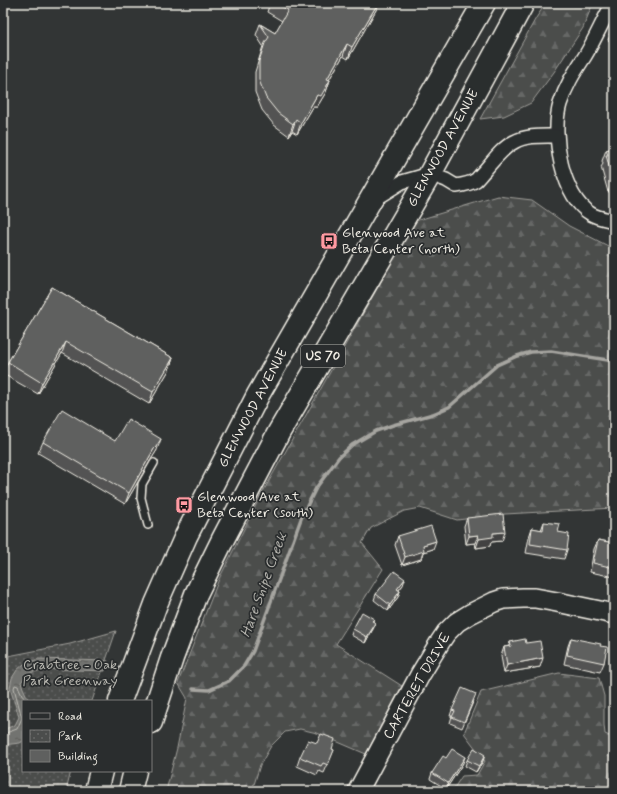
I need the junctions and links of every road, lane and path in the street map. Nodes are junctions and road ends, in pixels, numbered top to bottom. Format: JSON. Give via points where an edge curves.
{"nodes":[{"id":1,"x":484,"y":3,"type":"edge"},
{"id":2,"x":523,"y":3,"type":"edge"},
{"id":3,"x":614,"y":4,"type":"edge"},
{"id":4,"x":556,"y":136,"type":"junction"},
{"id":5,"x":430,"y":174,"type":"junction"},
{"id":6,"x":370,"y":202,"type":"junction"},
{"id":7,"x":614,"y":221,"type":"edge"},
{"id":8,"x":154,"y":463,"type":"edge"},
{"id":9,"x":148,"y":525,"type":"dead end"},
{"id":10,"x":614,"y":614,"type":"edge"},
{"id":11,"x":120,"y":700,"type":"edge"},
{"id":12,"x":152,"y":719,"type":"edge"},
{"id":13,"x":101,"y":772,"type":"edge"},
{"id":14,"x":135,"y":772,"type":"edge"},
{"id":15,"x":96,"y":791,"type":"edge"},
{"id":16,"x":130,"y":791,"type":"edge"},
{"id":17,"x":358,"y":791,"type":"edge"}],
"edges":[{"from":1,"to":6,"type":"highway","name":"GLENWOOD AVENUE","number":"US 70"},
{"from":2,"to":5,"type":"highway","name":"GLENWOOD AVENUE","number":"US 70"},
{"from":3,"to":4,"type":"street","via":[[566,86],[559,106]]},
{"from":4,"to":5,"type":"street","via":[[536,136],[514,142],[476,180],[468,184],[456,186]]},
{"from":4,"to":7,"type":"street","via":[[561,162],[573,196],[590,213]]},
{"from":5,"to":6,"type":"street","via":[[402,182]]},
{"from":5,"to":12,"type":"highway","name":"GLENWOOD AVENUE","number":"US 70","via":[[279,432],[223,539],[196,594]]},
{"from":6,"to":11,"type":"highway","name":"GLENWOOD AVENUE","number":"US 70","via":[[258,395],[186,536],[156,604]]},
{"from":8,"to":9,"type":"lane","via":[[142,484],[141,498]]},
{"from":10,"to":17,"type":"street","name":"CARTERET DRIVE","via":[[535,598],[503,599],[457,622],[446,633],[420,675]]},
{"from":13,"to":15,"type":"highway"},
{"from":14,"to":16,"type":"highway"}]}
